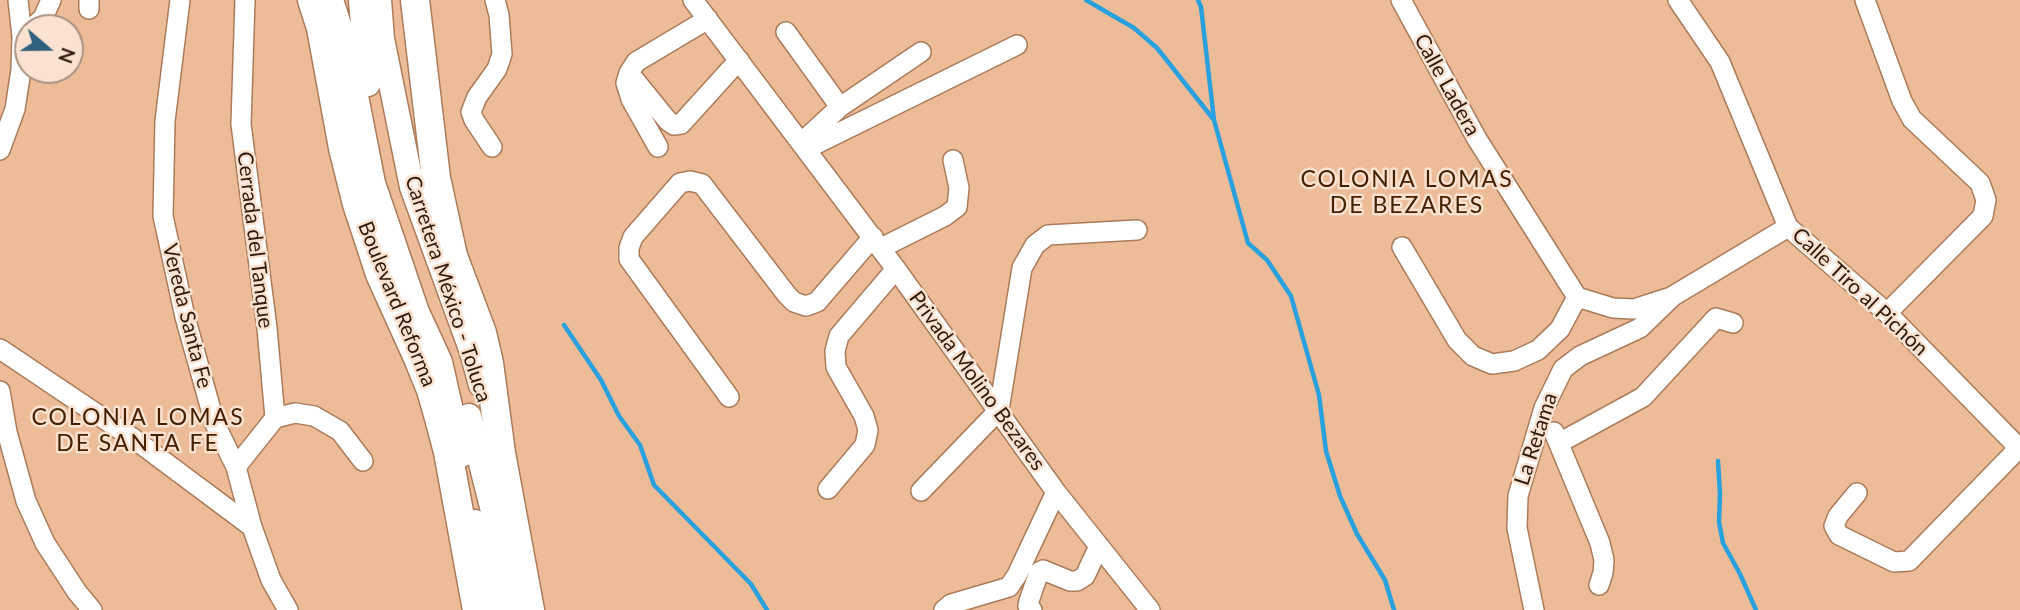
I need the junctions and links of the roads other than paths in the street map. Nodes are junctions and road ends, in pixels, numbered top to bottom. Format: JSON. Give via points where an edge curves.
{"nodes":[{"id":1,"x":180,"y":0,"type":"edge"},
{"id":2,"x":245,"y":0,"type":"edge"},
{"id":3,"x":319,"y":0,"type":"edge"},
{"id":4,"x":361,"y":0,"type":"edge"},
{"id":5,"x":379,"y":0,"type":"edge"},
{"id":6,"x":415,"y":0,"type":"edge"},
{"id":7,"x":495,"y":0,"type":"edge"},
{"id":8,"x":693,"y":0,"type":"edge"},
{"id":9,"x":1401,"y":0,"type":"edge"},
{"id":10,"x":1678,"y":0,"type":"edge"},
{"id":11,"x":1865,"y":0,"type":"edge"},
{"id":12,"x":708,"y":19,"type":"junction"},
{"id":13,"x":786,"y":32,"type":"dead end"},
{"id":14,"x":1017,"y":45,"type":"dead end"},
{"id":15,"x":921,"y":52,"type":"dead end"},
{"id":16,"x":739,"y":60,"type":"junction"},
{"id":17,"x":629,"y":73,"type":"junction"},
{"id":18,"x":19,"y":84,"type":"edge"},
{"id":19,"x":840,"y":107,"type":"junction"},
{"id":20,"x":803,"y":146,"type":"junction"},
{"id":21,"x":492,"y":147,"type":"dead end"},
{"id":22,"x":658,"y":147,"type":"dead end"},
{"id":23,"x":0,"y":150,"type":"edge"},
{"id":24,"x":953,"y":160,"type":"dead end"},
{"id":25,"x":1788,"y":227,"type":"junction"},
{"id":26,"x":1137,"y":230,"type":"dead end"},
{"id":27,"x":877,"y":243,"type":"junction"},
{"id":28,"x":1402,"y":247,"type":"dead end"},
{"id":29,"x":896,"y":269,"type":"junction"},
{"id":30,"x":1673,"y":296,"type":"junction"},
{"id":31,"x":1577,"y":297,"type":"junction"},
{"id":32,"x":1887,"y":313,"type":"junction"},
{"id":33,"x":1733,"y":323,"type":"dead end"},
{"id":34,"x":0,"y":349,"type":"edge"},
{"id":35,"x":0,"y":391,"type":"edge"},
{"id":36,"x":729,"y":397,"type":"dead end"},
{"id":37,"x":1544,"y":408,"type":"junction"},
{"id":38,"x":999,"y":410,"type":"junction"},
{"id":39,"x":275,"y":418,"type":"junction"},
{"id":40,"x":1559,"y":443,"type":"junction"},
{"id":41,"x":2020,"y":449,"type":"edge"},
{"id":42,"x":501,"y":453,"type":"junction"},
{"id":43,"x":363,"y":461,"type":"dead end"},
{"id":44,"x":236,"y":467,"type":"junction"},
{"id":45,"x":828,"y":489,"type":"dead end"},
{"id":46,"x":921,"y":491,"type":"dead end"},
{"id":47,"x":1056,"y":492,"type":"junction"},
{"id":48,"x":1857,"y":493,"type":"dead end"},
{"id":49,"x":252,"y":527,"type":"junction"},
{"id":50,"x":1099,"y":547,"type":"junction"},
{"id":51,"x":1599,"y":585,"type":"dead end"},
{"id":52,"x":92,"y":610,"type":"edge"},
{"id":53,"x":288,"y":610,"type":"edge"},
{"id":54,"x":477,"y":610,"type":"edge"},
{"id":55,"x":492,"y":610,"type":"edge"},
{"id":56,"x":513,"y":610,"type":"edge"},
{"id":57,"x":530,"y":610,"type":"edge"},
{"id":58,"x":944,"y":610,"type":"edge"},
{"id":59,"x":1032,"y":610,"type":"edge"},
{"id":60,"x":1150,"y":610,"type":"edge"},
{"id":61,"x":1534,"y":610,"type":"edge"}],
"edges":[{"from":1,"to":44,"type":"street","name":"Vereda Santa Fe","via":[[165,121],[163,216],[215,424]]},
{"from":2,"to":39,"type":"street","name":"Cerrada del Tanque","via":[[241,124]]},
{"from":3,"to":54,"type":"highway","name":"Boulevard Reforma","via":[[350,178],[380,274],[437,408]]},
{"from":3,"to":55,"type":"main road","via":[[347,50],[373,183],[417,312],[440,362]]},
{"from":4,"to":56,"type":"main road","via":[[367,80],[386,169],[473,429]]},
{"from":5,"to":42,"type":"main road","name":"Carretera México - Toluca","via":[[382,39],[412,187],[472,352]]},
{"from":6,"to":42,"type":"highway","via":[[436,178],[453,256],[482,333]]},
{"from":7,"to":21,"type":"street","via":[[502,54],[471,112]]},
{"from":8,"to":12,"type":"street","name":"Privada Molino Bezares"},
{"from":9,"to":31,"type":"street","name":"Calle Ladera","via":[[1477,139]]},
{"from":10,"to":25,"type":"street","name":"Calle Tiro al Pichón","via":[[1720,62]]},
{"from":11,"to":32,"type":"street","via":[[1912,119],[1980,183],[1986,200],[1983,216]]},
{"from":12,"to":16,"type":"street","name":"Privada Molino Bezares"},
{"from":12,"to":17,"type":"street","via":[[636,62]]},
{"from":13,"to":19,"type":"street"},
{"from":14,"to":20,"type":"street"},
{"from":15,"to":19,"type":"street"},
{"from":16,"to":17,"type":"street","via":[[681,124],[674,125]]},
{"from":16,"to":20,"type":"street","name":"Privada Molino Bezares"},
{"from":17,"to":22,"type":"street","via":[[626,83],[631,99]]},
{"from":18,"to":23,"type":"street"},
{"from":19,"to":20,"type":"street"},
{"from":20,"to":27,"type":"street","name":"Privada Molino Bezares"},
{"from":24,"to":27,"type":"street","via":[[959,188],[957,207]]},
{"from":25,"to":30,"type":"street","name":"La Retama"},
{"from":25,"to":32,"type":"street","name":"Calle Tiro al Pichón"},
{"from":26,"to":38,"type":"street","via":[[1048,235],[1035,245],[1022,268]]},
{"from":27,"to":29,"type":"street","name":"Privada Molino Bezares"},
{"from":27,"to":36,"type":"street","via":[[817,302],[806,306],[787,295],[702,184],[680,183],[633,237],[629,259]]},
{"from":28,"to":31,"type":"street","via":[[1457,340],[1473,356],[1492,364],[1538,350],[1560,329]]},
{"from":29,"to":38,"type":"street","name":"Privada Molino Bezares"},
{"from":29,"to":45,"type":"street","via":[[839,336],[836,367],[868,430],[865,445]]},
{"from":30,"to":31,"type":"street","via":[[1634,309]]},
{"from":30,"to":37,"type":"street","name":"La Retama","via":[[1640,328],[1563,369]]},
{"from":32,"to":41,"type":"street","name":"Calle Tiro al Pichón"},
{"from":33,"to":40,"type":"street","via":[[1716,318],[1643,397]]},
{"from":34,"to":49,"type":"street","via":[[134,439]]},
{"from":35,"to":52,"type":"street","via":[[6,432],[26,501],[45,543]]},
{"from":37,"to":40,"type":"street"},
{"from":37,"to":61,"type":"street","name":"La Retama","via":[[1518,496],[1517,528]]},
{"from":38,"to":46,"type":"street"},
{"from":38,"to":47,"type":"street","name":"Privada Molino Bezares"},
{"from":39,"to":43,"type":"street","via":[[295,413],[314,416],[340,431]]},
{"from":39,"to":44,"type":"street"},
{"from":40,"to":51,"type":"street","via":[[1600,543],[1604,560]]},
{"from":41,"to":48,"type":"street","via":[[1909,561],[1894,562],[1839,535],[1834,526],[1838,516]]},
{"from":42,"to":57,"type":"highway"},
{"from":44,"to":49,"type":"street","name":"Vereda Santa Fe"},
{"from":47,"to":50,"type":"street","name":"Privada Molino Bezares"},
{"from":47,"to":58,"type":"street","via":[[1009,587]]},
{"from":49,"to":53,"type":"street","name":"Vereda Santa Fe","via":[[271,580]]},
{"from":50,"to":59,"type":"street","via":[[1077,581],[1039,572],[1028,601]]},
{"from":50,"to":60,"type":"street","name":"Privada Molino Bezares"}]}
